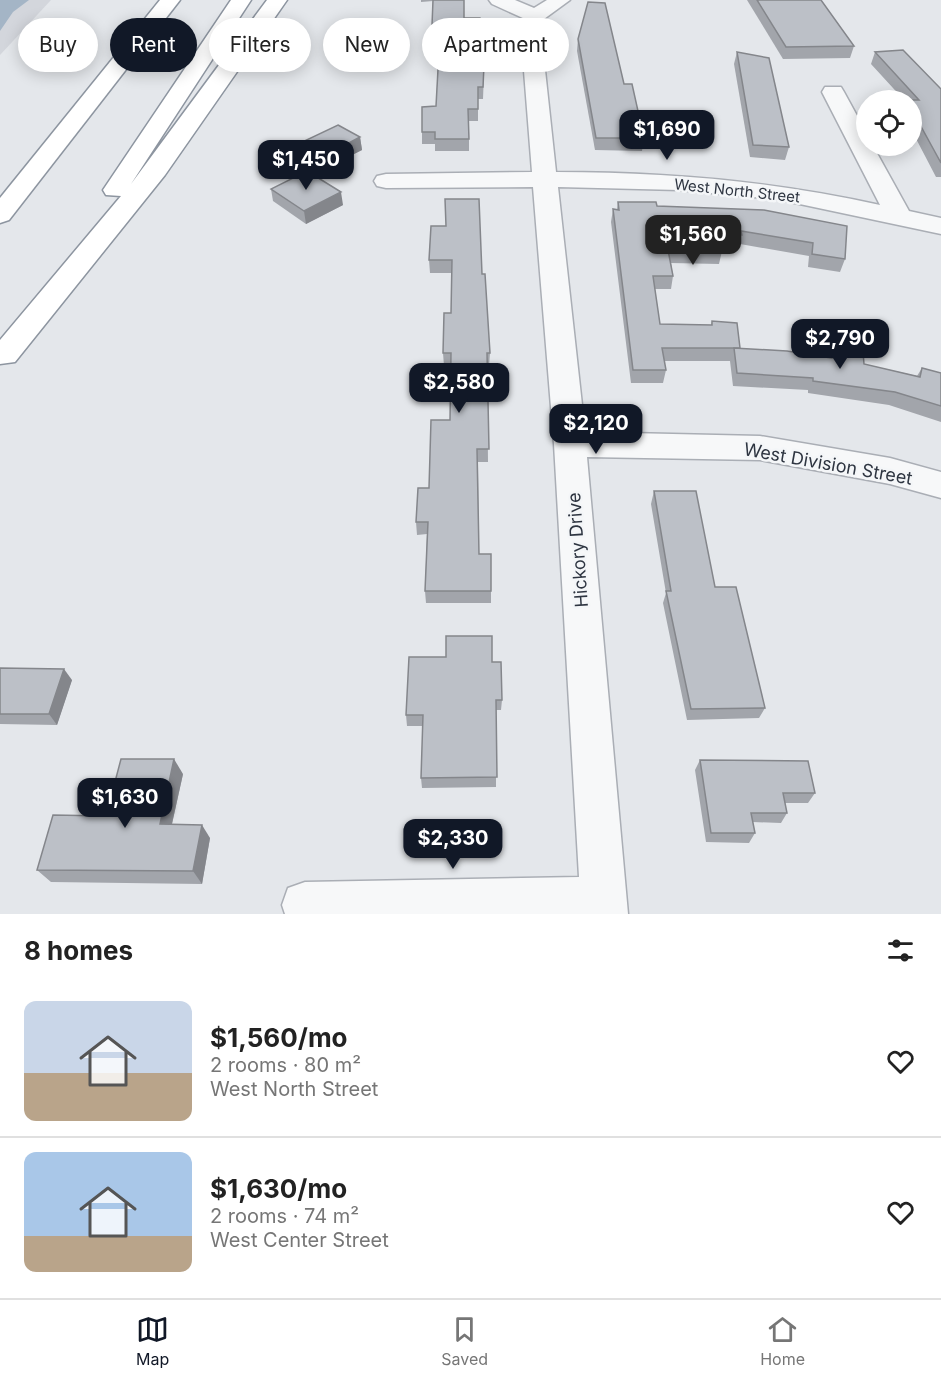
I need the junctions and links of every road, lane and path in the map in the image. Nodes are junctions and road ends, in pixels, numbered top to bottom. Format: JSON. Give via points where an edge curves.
{"nodes":[{"id":1,"x":170,"y":0,"type":"edge"},
{"id":2,"x":242,"y":0,"type":"edge"},
{"id":3,"x":277,"y":0,"type":"edge"},
{"id":4,"x":499,"y":0,"type":"edge"},
{"id":5,"x":547,"y":8,"type":"edge"},
{"id":6,"x":833,"y":92,"type":"dead end"},
{"id":7,"x":544,"y":180,"type":"junction"},
{"id":8,"x":386,"y":181,"type":"dead end"},
{"id":9,"x":0,"y":215,"type":"edge"},
{"id":10,"x":898,"y":217,"type":"junction"},
{"id":11,"x":941,"y":226,"type":"edge"},
{"id":12,"x":2,"y":358,"type":"edge"},
{"id":13,"x":570,"y":444,"type":"junction"},
{"id":14,"x":941,"y":485,"type":"edge"},
{"id":15,"x":305,"y":905,"type":"dead end"},
{"id":16,"x":603,"y":907,"type":"edge"}],
"edges":[{"from":1,"to":9,"type":"highway"},
{"from":2,"to":12,"type":"highway"},
{"from":3,"to":12,"type":"highway","via":[[156,170]]},
{"from":4,"to":5,"type":"street"},
{"from":5,"to":7,"type":"street","name":"Hickory Drive","via":[[531,33]]},
{"from":6,"to":10,"type":"street"},
{"from":7,"to":8,"type":"street","name":"West North Street"},
{"from":7,"to":10,"type":"street","name":"West North Street","via":[[609,179],[742,188]]},
{"from":7,"to":13,"type":"street","name":"Hickory Drive"},
{"from":10,"to":11,"type":"street","name":"West North Street"},
{"from":13,"to":14,"type":"street","name":"West Division Street","via":[[760,448],[890,471]]},
{"from":13,"to":16,"type":"street","name":"Hickory Drive"},
{"from":15,"to":16,"type":"street"}]}
